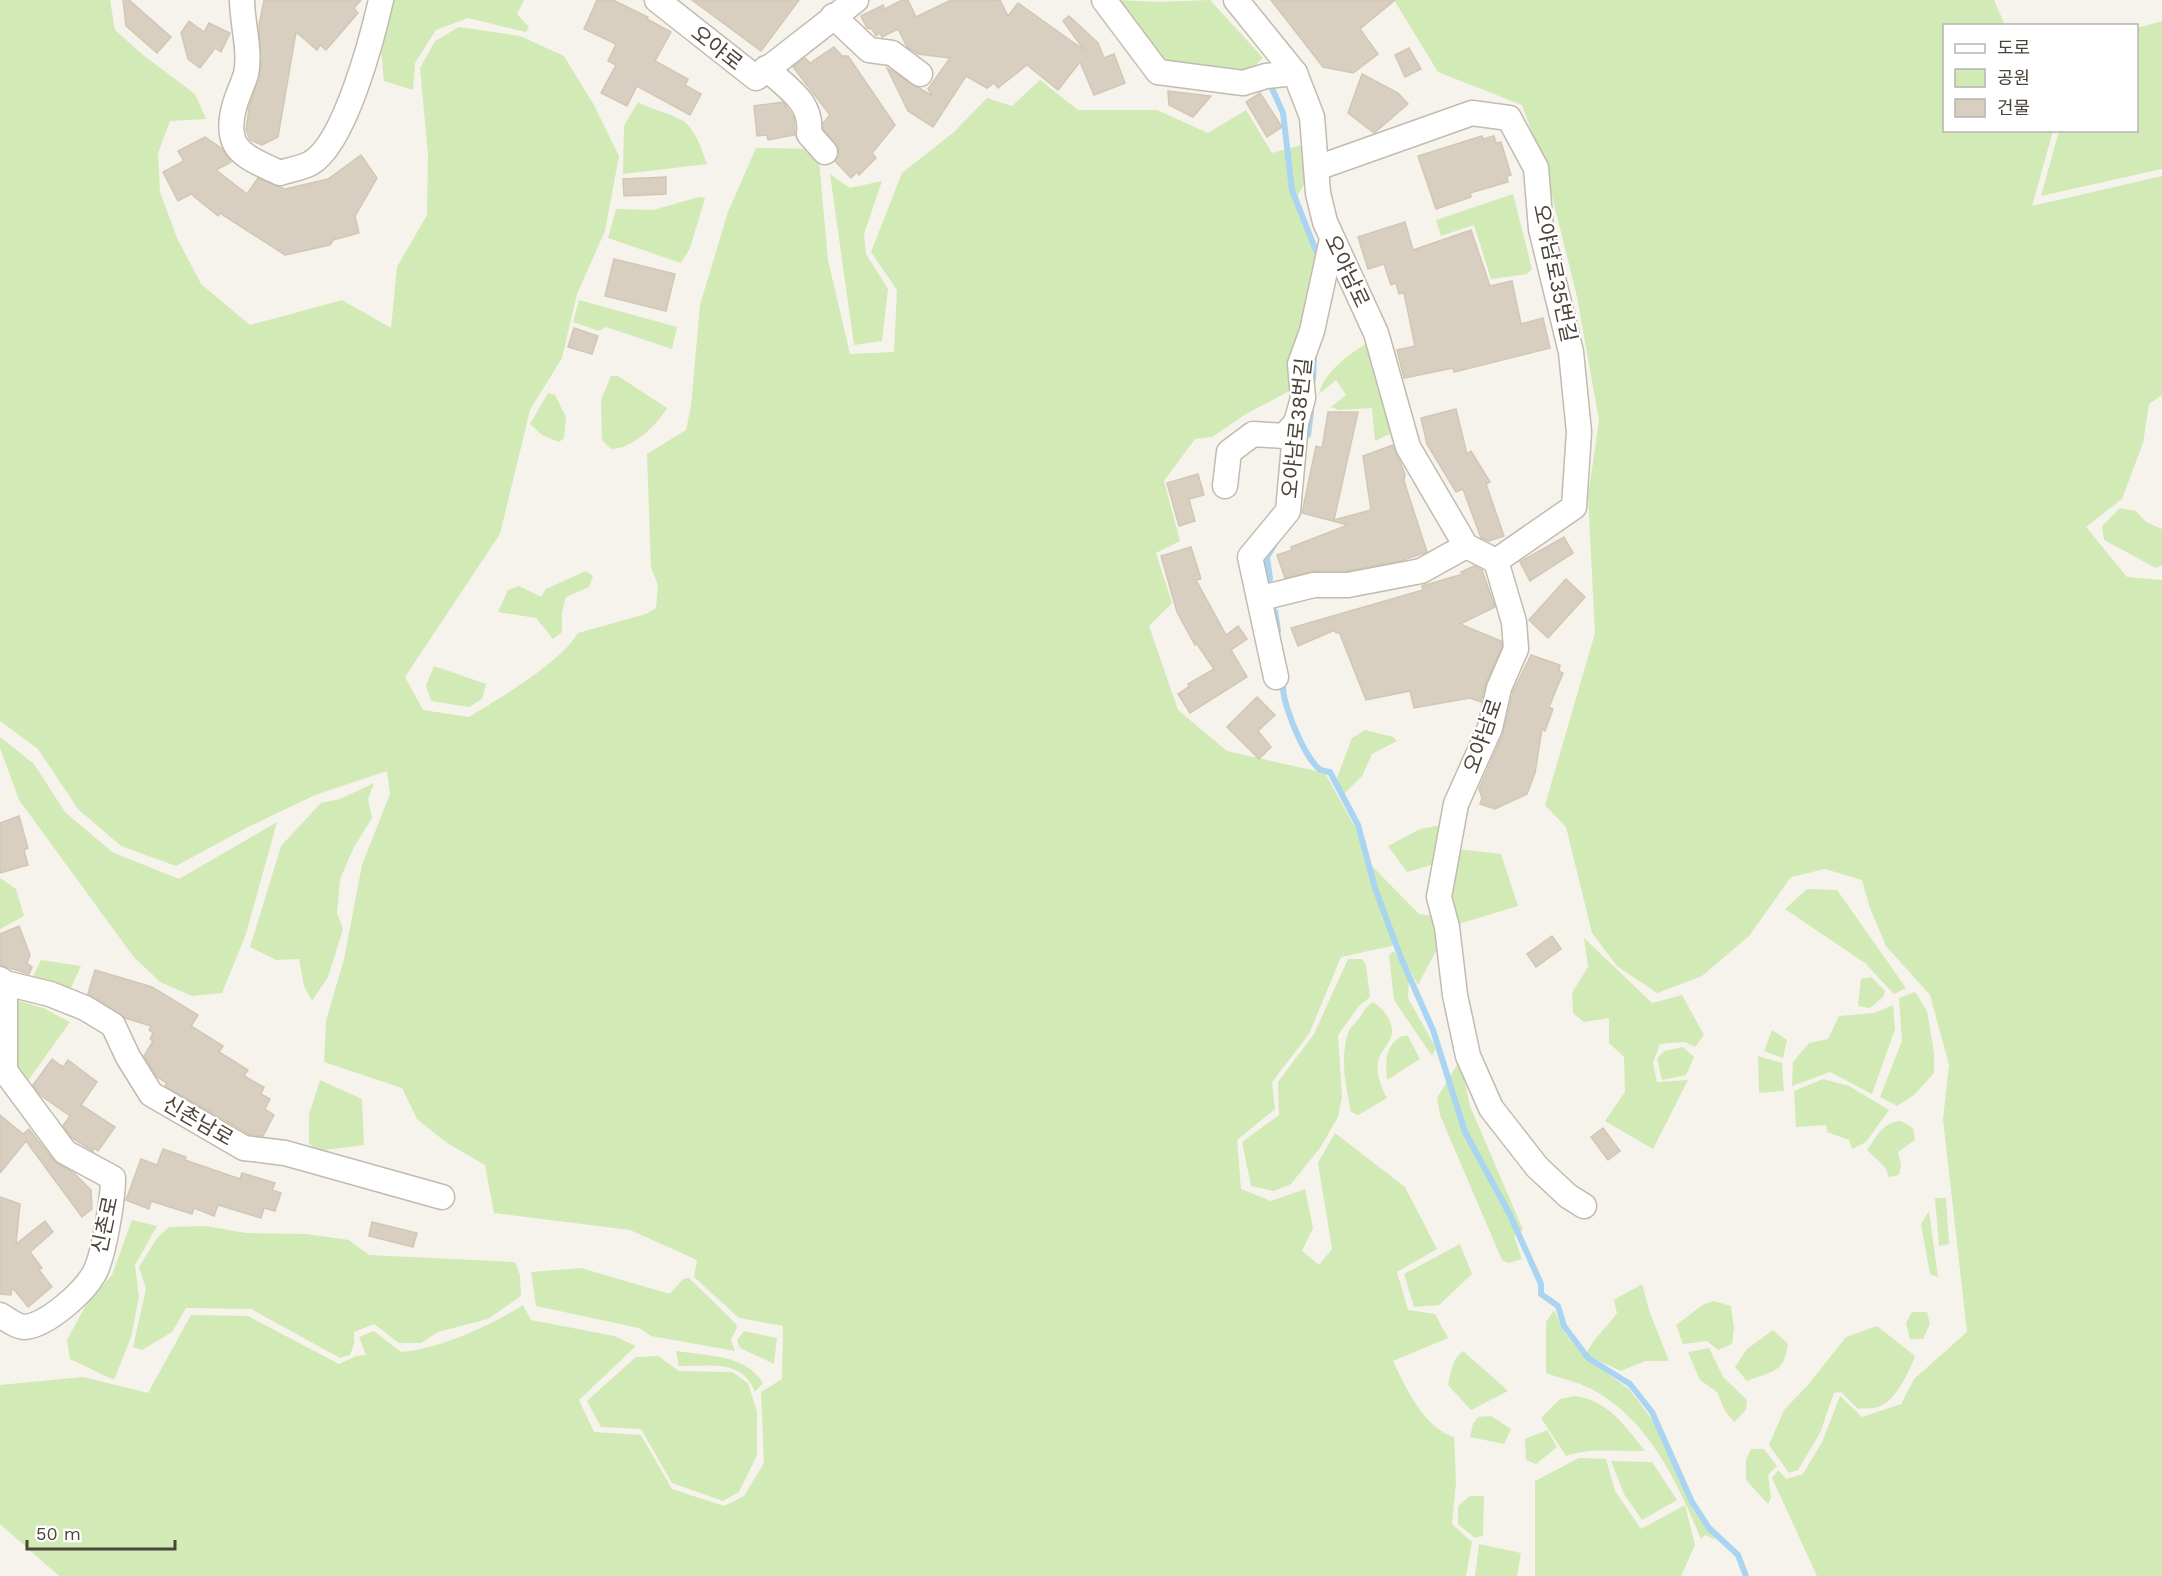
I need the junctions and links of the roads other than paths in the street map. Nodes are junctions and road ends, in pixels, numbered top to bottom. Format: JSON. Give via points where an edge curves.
{"nodes":[{"id":1,"x":242,"y":0,"type":"edge"},
{"id":2,"x":381,"y":0,"type":"edge"},
{"id":3,"x":657,"y":0,"type":"edge"},
{"id":4,"x":856,"y":0,"type":"edge"},
{"id":5,"x":1104,"y":0,"type":"edge"},
{"id":6,"x":1236,"y":0,"type":"edge"},
{"id":7,"x":833,"y":16,"type":"junction"},
{"id":8,"x":766,"y":68,"type":"junction"},
{"id":9,"x":1295,"y":73,"type":"junction"},
{"id":10,"x":920,"y":74,"type":"dead end"},
{"id":11,"x":825,"y":152,"type":"dead end"},
{"id":12,"x":1317,"y":168,"type":"junction"},
{"id":13,"x":1332,"y":239,"type":"junction"},
{"id":14,"x":1296,"y":423,"type":"junction"},
{"id":15,"x":1225,"y":486,"type":"dead end"},
{"id":16,"x":1466,"y":546,"type":"junction"},
{"id":17,"x":1496,"y":561,"type":"junction"},
{"id":18,"x":1261,"y":598,"type":"junction"},
{"id":19,"x":1276,"y":677,"type":"dead end"},
{"id":20,"x":3,"y":981,"type":"edge"},
{"id":21,"x":2,"y":1074,"type":"edge"},
{"id":22,"x":442,"y":1197,"type":"dead end"},
{"id":23,"x":1584,"y":1206,"type":"dead end"},
{"id":24,"x":0,"y":1315,"type":"edge"}],
"edges":[{"from":1,"to":2,"type":"street","via":[[246,72],[234,106],[230,137],[245,156],[280,173],[310,163],[326,150],[339,129]]},
{"from":3,"to":8,"type":"street","name":"오야로","via":[[756,78]]},
{"from":4,"to":7,"type":"street","name":"오야로"},
{"from":5,"to":9,"type":"street","via":[[1158,72],[1243,83]]},
{"from":6,"to":9,"type":"street","name":"오야남로"},
{"from":7,"to":8,"type":"street","name":"오야로"},
{"from":7,"to":10,"type":"street","via":[[869,50],[892,54]]},
{"from":8,"to":11,"type":"street","via":[[804,104],[811,119],[809,134]]},
{"from":9,"to":12,"type":"street","name":"오야남로","via":[[1312,117]]},
{"from":12,"to":13,"type":"street","name":"오야남로","via":[[1325,222]]},
{"from":12,"to":17,"type":"street","name":"오야남로35번길","via":[[1472,113],[1509,118],[1536,168],[1541,229],[1564,314],[1576,391],[1579,432],[1574,507]]},
{"from":13,"to":14,"type":"street","name":"오야남로38번길","via":[[1312,331],[1300,364],[1303,398]]},
{"from":13,"to":16,"type":"street","name":"오야남로","via":[[1376,333],[1408,447]]},
{"from":14,"to":15,"type":"street","via":[[1284,436],[1253,435],[1229,452]]},
{"from":14,"to":18,"type":"street","name":"오야남로38번길","via":[[1288,511],[1251,557]]},
{"from":16,"to":17,"type":"street"},
{"from":16,"to":18,"type":"street","via":[[1421,571],[1348,585],[1314,585]]},
{"from":17,"to":23,"type":"street","name":"오야남로","via":[[1514,622],[1516,649],[1499,688],[1490,728],[1456,804],[1439,897],[1468,1056],[1491,1108],[1538,1167]]},
{"from":18,"to":19,"type":"street","name":"오야남로38번길"},
{"from":20,"to":21,"type":"street","name":"신촌로"},
{"from":20,"to":22,"type":"street","name":"신촌남로","via":[[50,994],[113,1025],[151,1094],[244,1148],[285,1153]]},
{"from":21,"to":24,"type":"street","name":"신촌로","via":[[65,1152],[112,1178],[113,1188],[95,1273],[81,1290],[61,1310],[27,1327]]}]}
